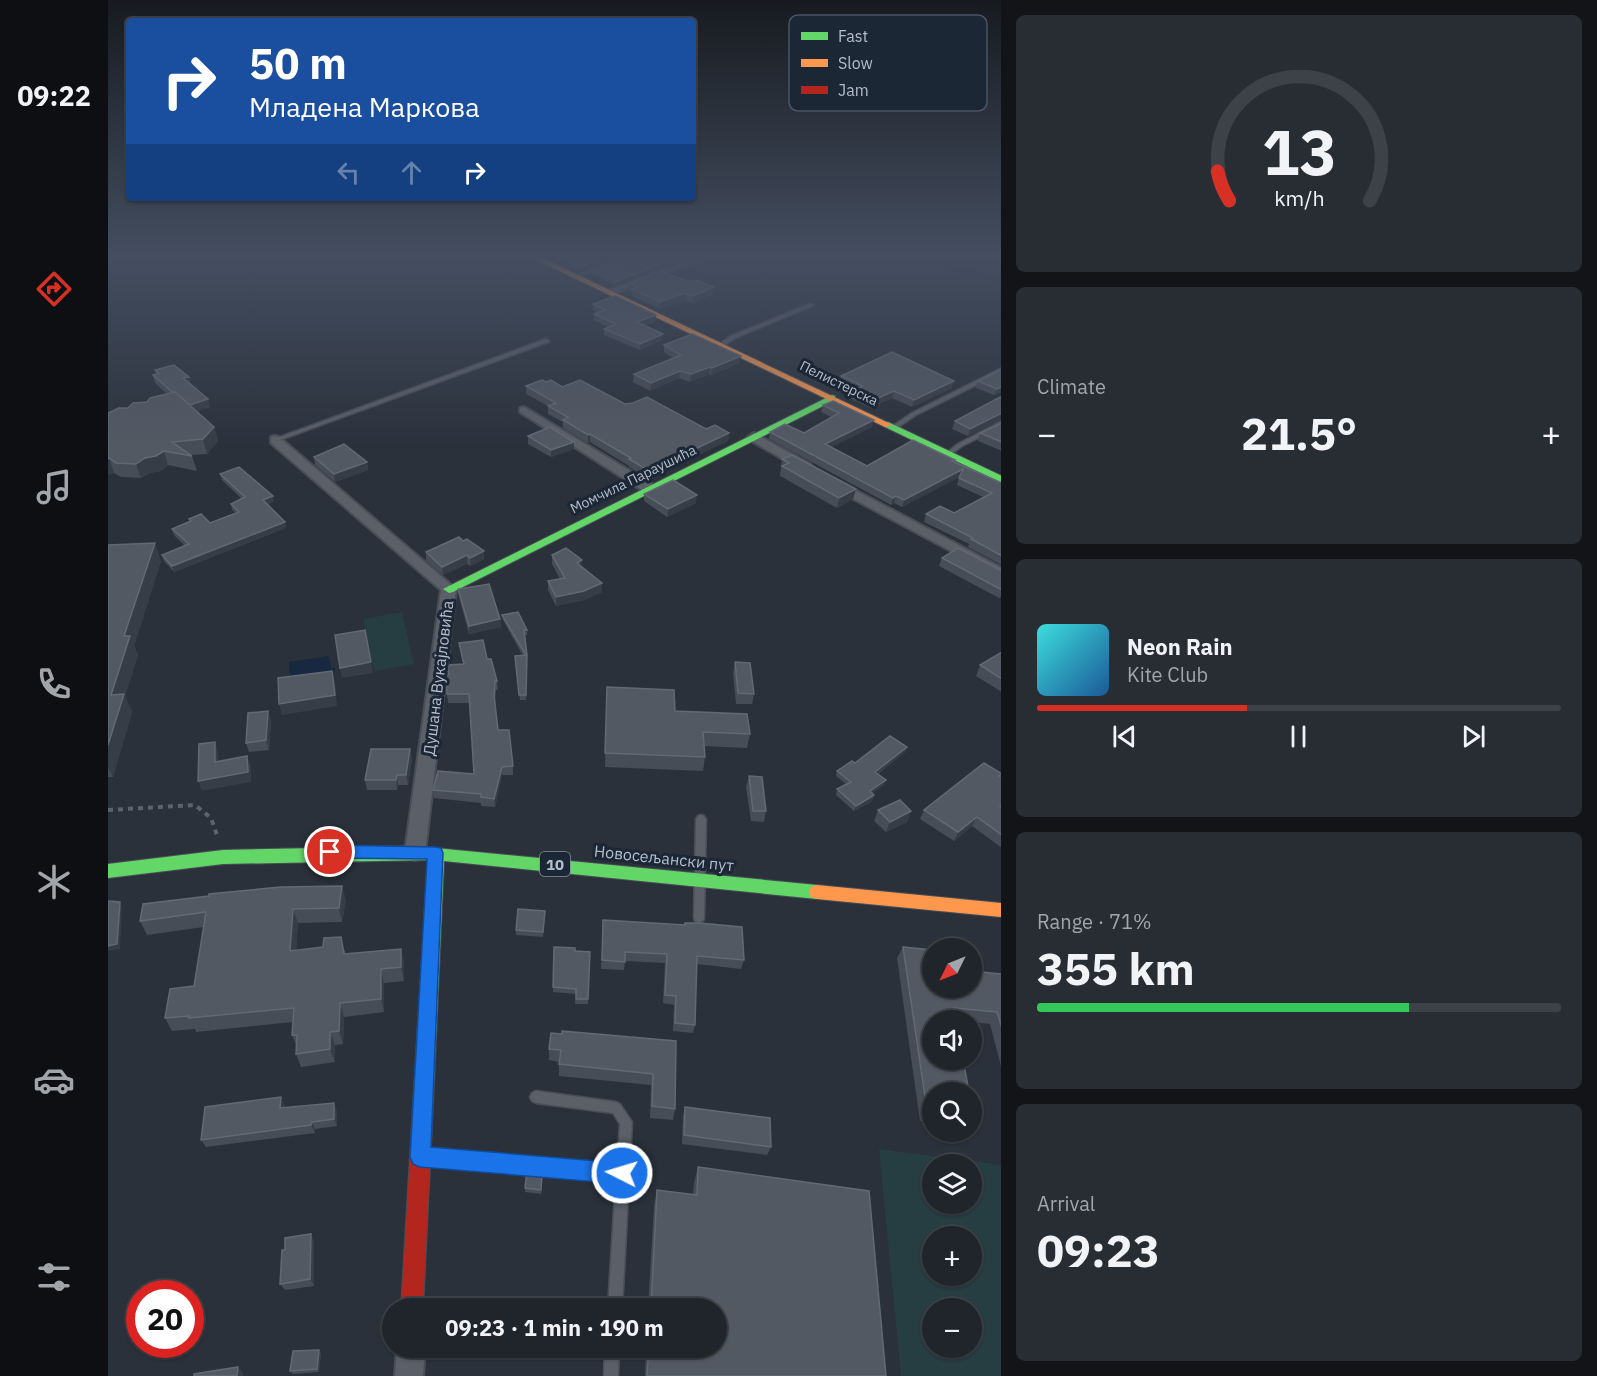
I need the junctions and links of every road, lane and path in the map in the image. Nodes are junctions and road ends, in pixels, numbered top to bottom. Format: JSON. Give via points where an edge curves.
{"nodes":[{"id":1,"x":669,"y":320,"type":"edge"},
{"id":2,"x":774,"y":320,"type":"edge"},
{"id":3,"x":546,"y":341,"type":"dead end"},
{"id":4,"x":721,"y":345,"type":"junction"},
{"id":5,"x":1001,"y":370,"type":"edge"},
{"id":6,"x":832,"y":398,"type":"junction"},
{"id":7,"x":524,"y":410,"type":"dead end"},
{"id":8,"x":1001,"y":424,"type":"edge"},
{"id":9,"x":893,"y":428,"type":"junction"},
{"id":10,"x":754,"y":437,"type":"junction"},
{"id":11,"x":275,"y":440,"type":"joint"},
{"id":12,"x":948,"y":454,"type":"junction"},
{"id":13,"x":1001,"y":480,"type":"edge"},
{"id":14,"x":651,"y":489,"type":"junction"},
{"id":15,"x":1001,"y":573,"type":"edge"},
{"id":16,"x":449,"y":589,"type":"junction"},
{"id":17,"x":108,"y":810,"type":"edge"},
{"id":18,"x":701,"y":819,"type":"dead end"},
{"id":19,"x":415,"y":852,"type":"junction"},
{"id":20,"x":435,"y":853,"type":"junction"},
{"id":21,"x":221,"y":857,"type":"junction"},
{"id":22,"x":108,"y":871,"type":"edge"},
{"id":23,"x":698,"y":878,"type":"junction"},
{"id":24,"x":1001,"y":909,"type":"edge"},
{"id":25,"x":699,"y":918,"type":"dead end"},
{"id":26,"x":536,"y":1097,"type":"dead end"},
{"id":27,"x":420,"y":1157,"type":"junction"},
{"id":28,"x":622,"y":1173,"type":"junction"},
{"id":29,"x":413,"y":1298,"type":"edge"},
{"id":30,"x":616,"y":1298,"type":"edge"},
{"id":31,"x":410,"y":1358,"type":"edge"},
{"id":32,"x":612,"y":1358,"type":"edge"},
{"id":33,"x":409,"y":1376,"type":"edge"},
{"id":34,"x":611,"y":1376,"type":"edge"}],
"edges":[{"from":1,"to":4,"type":"street","name":"Пелистерска"},
{"from":2,"to":4,"type":"lane"},
{"from":3,"to":11,"type":"lane"},
{"from":4,"to":6,"type":"street","name":"Пелистерска"},
{"from":5,"to":9,"type":"lane"},
{"from":6,"to":9,"type":"street","name":"Пелистерска"},
{"from":6,"to":10,"type":"street","name":"Момчила Параушића"},
{"from":7,"to":14,"type":"street"},
{"from":8,"to":12,"type":"lane"},
{"from":9,"to":12,"type":"street","name":"Пелистерска"},
{"from":10,"to":14,"type":"street","name":"Момчила Параушића"},
{"from":10,"to":15,"type":"street"},
{"from":11,"to":16,"type":"street","name":"Душана Вукајловића"},
{"from":12,"to":13,"type":"street","name":"Пелистерска"},
{"from":14,"to":16,"type":"street","name":"Момчила Параушића"},
{"from":16,"to":19,"type":"street","name":"Душана Вукајловића"},
{"from":17,"to":21,"type":"path","via":[[195,805],[206,809],[215,824]]},
{"from":18,"to":23,"type":"lane"},
{"from":19,"to":20,"type":"street","name":"Новосељански пут","number":"10"},
{"from":19,"to":21,"type":"street","name":"Новосељански пут","number":"10"},
{"from":20,"to":23,"type":"street","name":"Новосељански пут","number":"10"},
{"from":20,"to":27,"type":"street"},
{"from":21,"to":22,"type":"street","name":"Новосељански пут","number":"10"},
{"from":23,"to":24,"type":"street","name":"Новосељански пут","number":"10"},
{"from":23,"to":25,"type":"lane"},
{"from":26,"to":28,"type":"lane","via":[[616,1108],[626,1122]]},
{"from":27,"to":28,"type":"lane"},
{"from":27,"to":29,"type":"street"},
{"from":28,"to":30,"type":"lane"},
{"from":31,"to":33,"type":"street"},
{"from":32,"to":34,"type":"lane"}]}
